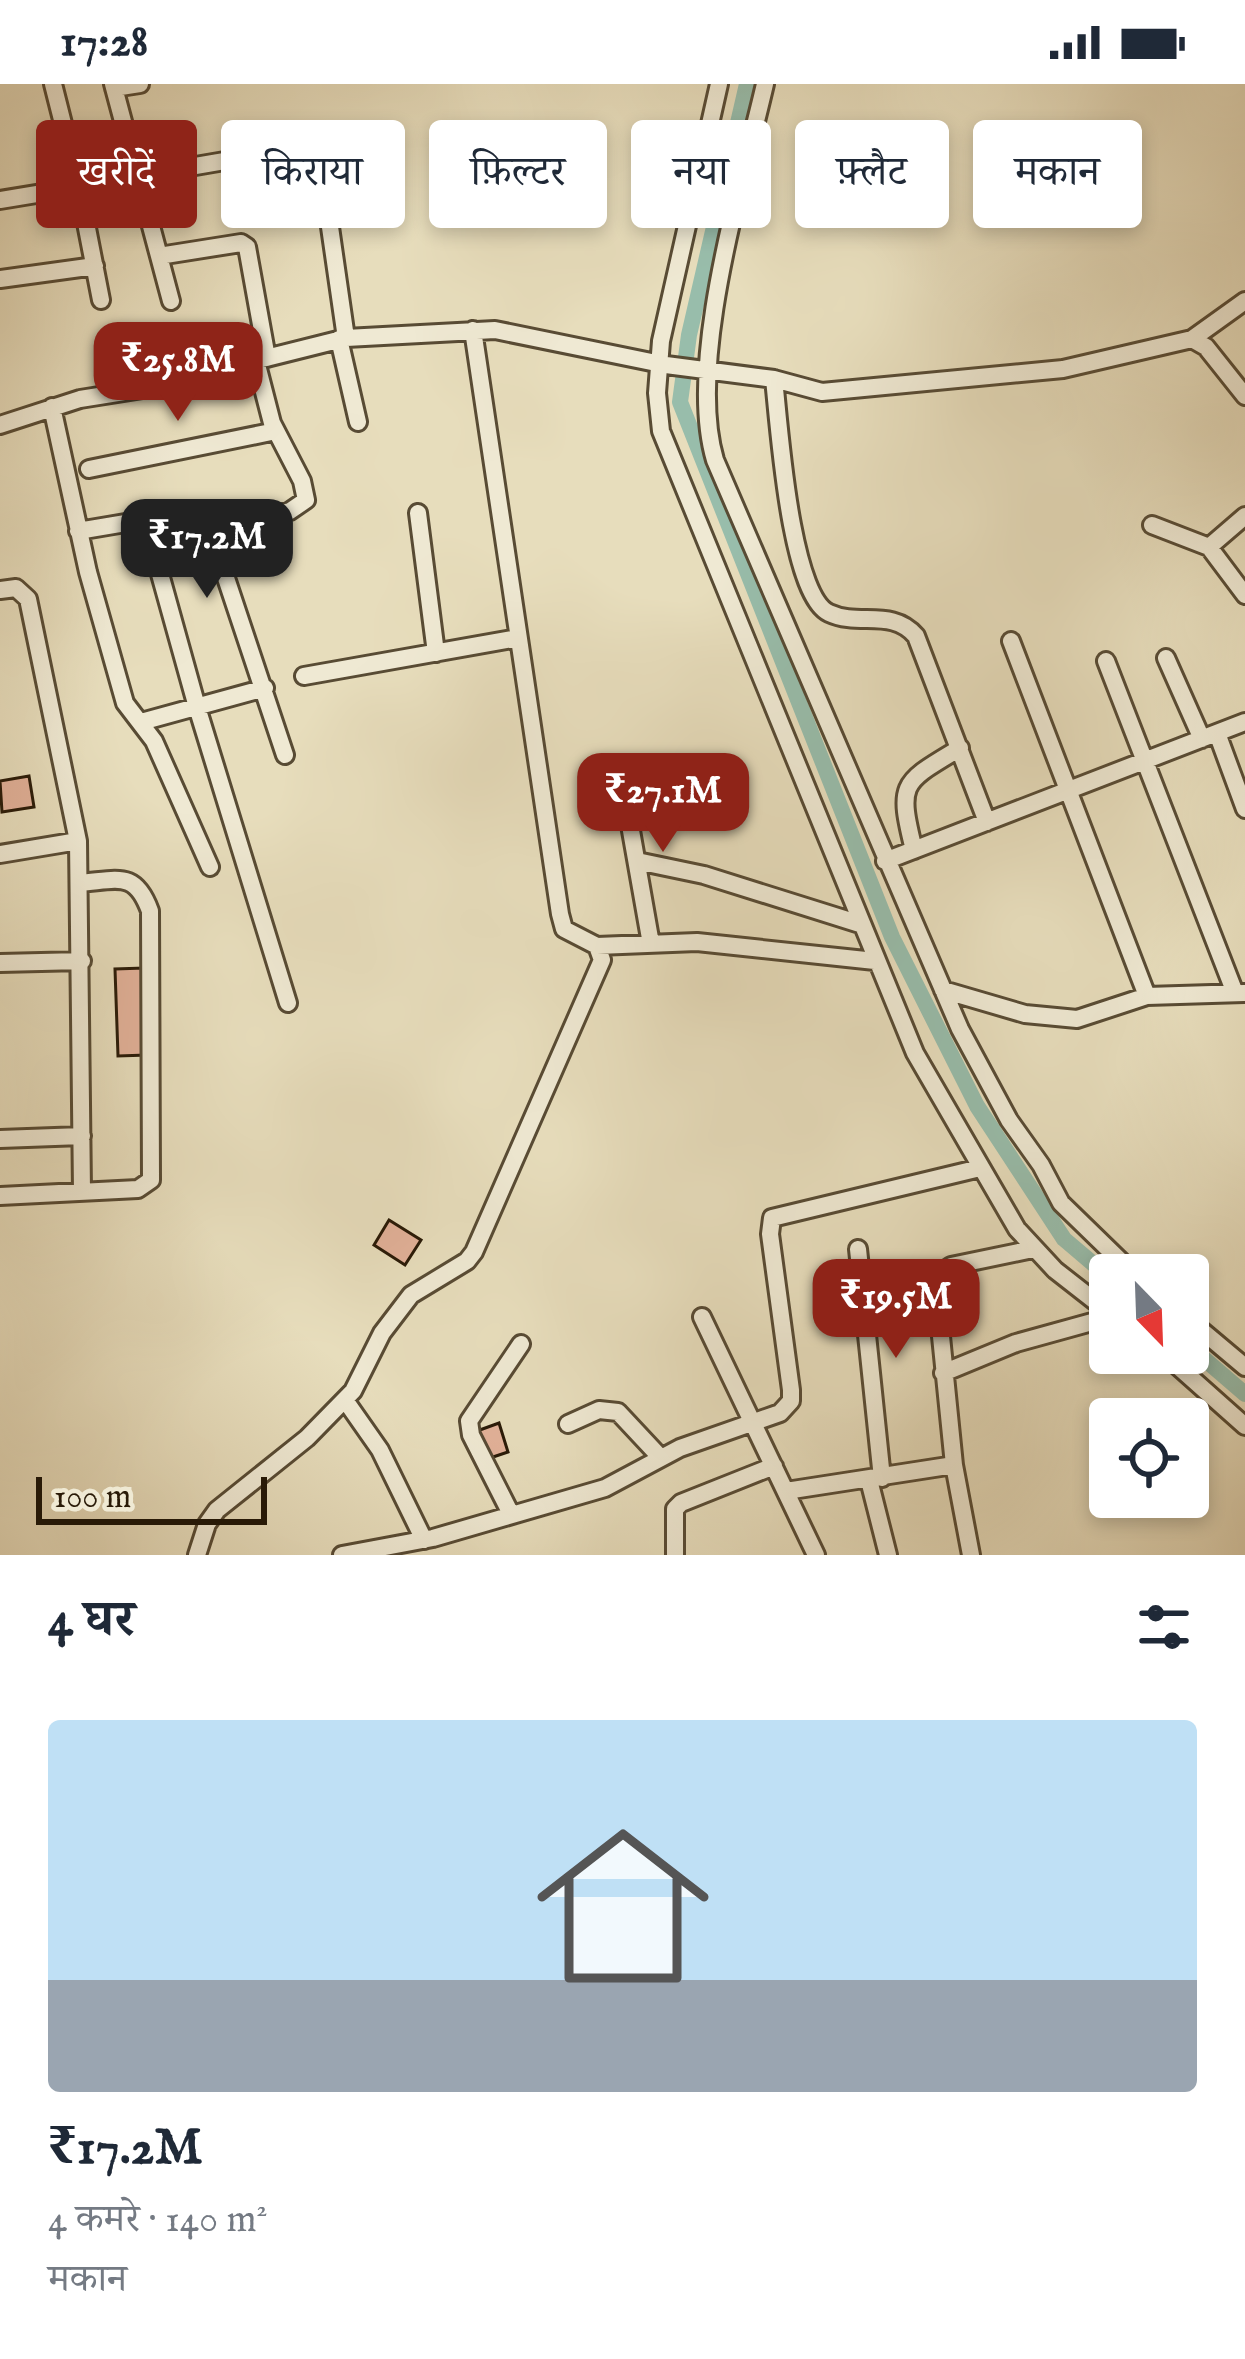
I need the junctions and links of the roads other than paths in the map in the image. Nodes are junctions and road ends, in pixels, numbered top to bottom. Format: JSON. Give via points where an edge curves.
{"nodes":[{"id":1,"x":52,"y":84,"type":"edge"},
{"id":2,"x":140,"y":84,"type":"edge"},
{"id":3,"x":719,"y":84,"type":"edge"},
{"id":4,"x":765,"y":84,"type":"edge"},
{"id":5,"x":113,"y":86,"type":"edge"},
{"id":6,"x":61,"y":120,"type":"edge"},
{"id":7,"x":122,"y":120,"type":"edge"},
{"id":8,"x":36,"y":194,"type":"edge"},
{"id":9,"x":0,"y":200,"type":"edge"},
{"id":10,"x":87,"y":228,"type":"edge"},
{"id":11,"x":151,"y":228,"type":"edge"},
{"id":12,"x":330,"y":228,"type":"edge"},
{"id":13,"x":159,"y":256,"type":"junction"},
{"id":14,"x":95,"y":266,"type":"junction"},
{"id":15,"x":0,"y":279,"type":"edge"},
{"id":16,"x":101,"y":300,"type":"dead end"},
{"id":17,"x":170,"y":301,"type":"dead end"},
{"id":18,"x":1245,"y":302,"type":"edge"},
{"id":19,"x":473,"y":330,"type":"junction"},
{"id":20,"x":343,"y":339,"type":"junction"},
{"id":21,"x":1192,"y":339,"type":"junction"},
{"id":22,"x":262,"y":360,"type":"junction"},
{"id":23,"x":663,"y":364,"type":"junction"},
{"id":24,"x":703,"y":370,"type":"junction"},
{"id":25,"x":773,"y":379,"type":"junction"},
{"id":26,"x":1244,"y":392,"type":"edge"},
{"id":27,"x":52,"y":407,"type":"junction"},
{"id":28,"x":358,"y":422,"type":"dead end"},
{"id":29,"x":0,"y":425,"type":"edge"},
{"id":30,"x":276,"y":431,"type":"junction"},
{"id":31,"x":89,"y":469,"type":"dead end"},
{"id":32,"x":418,"y":513,"type":"dead end"},
{"id":33,"x":1245,"y":516,"type":"edge"},
{"id":34,"x":145,"y":520,"type":"junction"},
{"id":35,"x":251,"y":522,"type":"dead end"},
{"id":36,"x":1152,"y":525,"type":"dead end"},
{"id":37,"x":78,"y":531,"type":"junction"},
{"id":38,"x":1209,"y":547,"type":"junction"},
{"id":39,"x":0,"y":590,"type":"edge"},
{"id":40,"x":1245,"y":595,"type":"edge"},
{"id":41,"x":518,"y":638,"type":"junction"},
{"id":42,"x":1011,"y":641,"type":"dead end"},
{"id":43,"x":436,"y":653,"type":"junction"},
{"id":44,"x":1166,"y":658,"type":"dead end"},
{"id":45,"x":1106,"y":661,"type":"dead end"},
{"id":46,"x":304,"y":676,"type":"dead end"},
{"id":47,"x":265,"y":688,"type":"junction"},
{"id":48,"x":197,"y":706,"type":"junction"},
{"id":49,"x":141,"y":722,"type":"junction"},
{"id":50,"x":1245,"y":722,"type":"edge"},
{"id":51,"x":1210,"y":736,"type":"junction"},
{"id":52,"x":960,"y":748,"type":"junction"},
{"id":53,"x":285,"y":755,"type":"dead end"},
{"id":54,"x":1147,"y":760,"type":"junction"},
{"id":55,"x":1070,"y":790,"type":"junction"},
{"id":56,"x":706,"y":796,"type":"dead end"},
{"id":57,"x":1245,"y":809,"type":"edge"},
{"id":58,"x":987,"y":822,"type":"junction"},
{"id":59,"x":78,"y":841,"type":"junction"},
{"id":60,"x":914,"y":850,"type":"junction"},
{"id":61,"x":0,"y":854,"type":"edge"},
{"id":62,"x":637,"y":861,"type":"junction"},
{"id":63,"x":885,"y":861,"type":"junction"},
{"id":64,"x":210,"y":867,"type":"dead end"},
{"id":65,"x":80,"y":883,"type":"junction"},
{"id":66,"x":860,"y":924,"type":"junction"},
{"id":67,"x":651,"y":944,"type":"junction"},
{"id":68,"x":597,"y":946,"type":"junction"},
{"id":69,"x":82,"y":961,"type":"junction"},
{"id":70,"x":875,"y":961,"type":"junction"},
{"id":71,"x":0,"y":963,"type":"edge"},
{"id":72,"x":943,"y":989,"type":"junction"},
{"id":73,"x":1240,"y":993,"type":"edge"},
{"id":74,"x":1147,"y":996,"type":"junction"},
{"id":75,"x":288,"y":1003,"type":"dead end"},
{"id":76,"x":82,"y":1136,"type":"junction"},
{"id":77,"x":0,"y":1139,"type":"edge"},
{"id":78,"x":980,"y":1168,"type":"junction"},
{"id":79,"x":82,"y":1191,"type":"junction"},
{"id":80,"x":0,"y":1196,"type":"edge"},
{"id":81,"x":858,"y":1249,"type":"dead end"},
{"id":82,"x":1033,"y":1249,"type":"junction"},
{"id":83,"x":1113,"y":1254,"type":"edge"},
{"id":84,"x":1089,"y":1297,"type":"edge"},
{"id":85,"x":702,"y":1317,"type":"dead end"},
{"id":86,"x":1089,"y":1321,"type":"edge"},
{"id":87,"x":1209,"y":1337,"type":"edge"},
{"id":88,"x":521,"y":1344,"type":"dead end"},
{"id":89,"x":1245,"y":1367,"type":"edge"},
{"id":90,"x":943,"y":1373,"type":"junction"},
{"id":91,"x":1187,"y":1374,"type":"edge"},
{"id":92,"x":345,"y":1400,"type":"junction"},
{"id":93,"x":753,"y":1423,"type":"junction"},
{"id":94,"x":568,"y":1424,"type":"dead end"},
{"id":95,"x":1245,"y":1426,"type":"edge"},
{"id":96,"x":661,"y":1458,"type":"junction"},
{"id":97,"x":954,"y":1465,"type":"junction"},
{"id":98,"x":774,"y":1466,"type":"junction"},
{"id":99,"x":875,"y":1479,"type":"junction"},
{"id":100,"x":786,"y":1491,"type":"junction"},
{"id":101,"x":511,"y":1514,"type":"junction"},
{"id":102,"x":424,"y":1540,"type":"junction"},
{"id":103,"x":197,"y":1555,"type":"edge"},
{"id":104,"x":342,"y":1555,"type":"edge"},
{"id":105,"x":675,"y":1555,"type":"edge"},
{"id":106,"x":816,"y":1555,"type":"edge"},
{"id":107,"x":888,"y":1555,"type":"edge"},
{"id":108,"x":971,"y":1555,"type":"edge"}],
"edges":[{"from":1,"to":6,"type":"street"},
{"from":2,"to":5,"type":"street"},
{"from":3,"to":23,"type":"street"},
{"from":4,"to":24,"type":"street"},
{"from":5,"to":7,"type":"street"},
{"from":8,"to":9,"type":"street"},
{"from":10,"to":14,"type":"street"},
{"from":11,"to":13,"type":"street"},
{"from":12,"to":20,"type":"street"},
{"from":13,"to":17,"type":"street"},
{"from":13,"to":22,"type":"street","via":[[247,247]]},
{"from":14,"to":15,"type":"street"},
{"from":14,"to":16,"type":"street"},
{"from":18,"to":21,"type":"street"},
{"from":19,"to":20,"type":"street"},
{"from":19,"to":23,"type":"street"},
{"from":19,"to":41,"type":"street"},
{"from":20,"to":22,"type":"street"},
{"from":20,"to":28,"type":"street"},
{"from":21,"to":25,"type":"street","via":[[1005,376],[821,392]]},
{"from":21,"to":26,"type":"street"},
{"from":22,"to":27,"type":"street"},
{"from":22,"to":30,"type":"street"},
{"from":23,"to":24,"type":"street"},
{"from":23,"to":66,"type":"street","via":[[658,416],[665,445]]},
{"from":24,"to":25,"type":"street"},
{"from":24,"to":63,"type":"street","via":[[715,460]]},
{"from":25,"to":52,"type":"street","via":[[805,585],[836,616],[908,627]]},
{"from":27,"to":29,"type":"street"},
{"from":27,"to":37,"type":"street"},
{"from":30,"to":31,"type":"street"},
{"from":30,"to":35,"type":"street","via":[[306,500]]},
{"from":32,"to":43,"type":"street"},
{"from":33,"to":38,"type":"street"},
{"from":34,"to":37,"type":"street"},
{"from":34,"to":47,"type":"street","via":[[206,518]]},
{"from":34,"to":48,"type":"street"},
{"from":36,"to":38,"type":"street"},
{"from":37,"to":49,"type":"street","via":[[119,685]]},
{"from":38,"to":40,"type":"street"},
{"from":39,"to":59,"type":"street","via":[[16,588],[28,599]]},
{"from":41,"to":43,"type":"street"},
{"from":41,"to":68,"type":"street","via":[[560,914],[570,935]]},
{"from":42,"to":55,"type":"street"},
{"from":43,"to":46,"type":"street"},
{"from":44,"to":51,"type":"street"},
{"from":45,"to":54,"type":"street"},
{"from":47,"to":48,"type":"street"},
{"from":47,"to":53,"type":"street"},
{"from":48,"to":49,"type":"street"},
{"from":48,"to":75,"type":"street"},
{"from":49,"to":64,"type":"street"},
{"from":50,"to":51,"type":"street"},
{"from":51,"to":54,"type":"street"},
{"from":51,"to":57,"type":"street"},
{"from":52,"to":58,"type":"street"},
{"from":52,"to":60,"type":"street","via":[[905,790]]},
{"from":54,"to":55,"type":"street"},
{"from":54,"to":73,"type":"street"},
{"from":55,"to":58,"type":"street"},
{"from":55,"to":74,"type":"street"},
{"from":56,"to":62,"type":"street","via":[[628,791]]},
{"from":58,"to":60,"type":"street"},
{"from":59,"to":61,"type":"street"},
{"from":59,"to":65,"type":"street"},
{"from":60,"to":63,"type":"street"},
{"from":62,"to":66,"type":"street"},
{"from":62,"to":67,"type":"street"},
{"from":63,"to":72,"type":"street"},
{"from":65,"to":69,"type":"street"},
{"from":65,"to":79,"type":"street","via":[[138,885],[152,931],[151,1180],[138,1190]]},
{"from":66,"to":70,"type":"street"},
{"from":67,"to":68,"type":"street"},
{"from":67,"to":70,"type":"street"},
{"from":68,"to":92,"type":"street","via":[[602,960],[474,1252],[402,1304]]},
{"from":69,"to":71,"type":"street"},
{"from":69,"to":76,"type":"street"},
{"from":70,"to":78,"type":"street"},
{"from":72,"to":74,"type":"street","via":[[1025,1014],[1077,1019]]},
{"from":72,"to":83,"type":"street","via":[[1061,1203]]},
{"from":73,"to":74,"type":"street"},
{"from":76,"to":77,"type":"street"},
{"from":76,"to":79,"type":"street"},
{"from":78,"to":82,"type":"street"},
{"from":78,"to":93,"type":"street","via":[[772,1218],[791,1401]]},
{"from":79,"to":80,"type":"street"},
{"from":81,"to":99,"type":"street"},
{"from":82,"to":84,"type":"street"},
{"from":82,"to":90,"type":"street","via":[[935,1276]]},
{"from":85,"to":93,"type":"street"},
{"from":86,"to":90,"type":"street"},
{"from":87,"to":89,"type":"street"},
{"from":88,"to":101,"type":"street","via":[[470,1421]]},
{"from":90,"to":97,"type":"street"},
{"from":91,"to":95,"type":"street"},
{"from":92,"to":102,"type":"street"},
{"from":92,"to":103,"type":"street","via":[[217,1510]]},
{"from":93,"to":96,"type":"street"},
{"from":93,"to":98,"type":"street"},
{"from":94,"to":96,"type":"street","via":[[599,1410],[618,1412]]},
{"from":96,"to":101,"type":"street","via":[[604,1488]]},
{"from":97,"to":99,"type":"street"},
{"from":97,"to":108,"type":"street"},
{"from":98,"to":100,"type":"street"},
{"from":98,"to":105,"type":"street","via":[[680,1503]]},
{"from":99,"to":100,"type":"street"},
{"from":99,"to":107,"type":"street"},
{"from":100,"to":106,"type":"street"},
{"from":101,"to":102,"type":"street"},
{"from":102,"to":104,"type":"street"}]}
